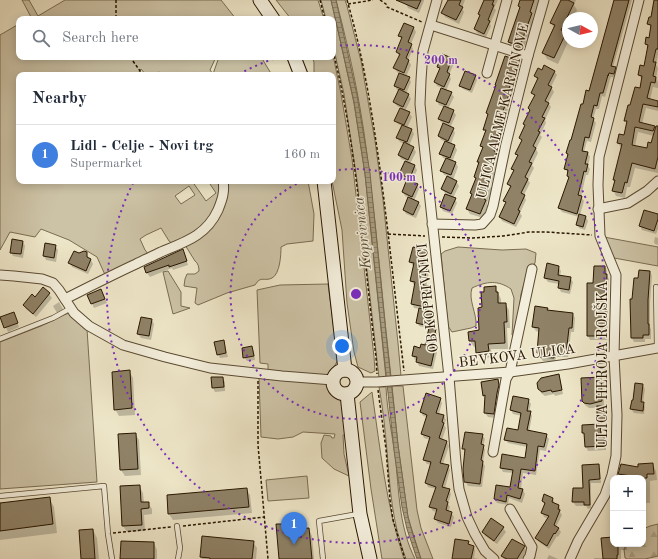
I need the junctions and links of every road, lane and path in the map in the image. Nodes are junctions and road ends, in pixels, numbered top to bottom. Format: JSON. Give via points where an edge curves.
{"nodes":[{"id":1,"x":116,"y":0,"type":"edge"},
{"id":2,"x":260,"y":0,"type":"edge"},
{"id":3,"x":320,"y":0,"type":"edge"},
{"id":4,"x":347,"y":0,"type":"edge"},
{"id":5,"x":373,"y":0,"type":"edge"},
{"id":6,"x":380,"y":0,"type":"edge"},
{"id":7,"x":437,"y":0,"type":"edge"},
{"id":8,"x":507,"y":0,"type":"edge"},
{"id":9,"x":544,"y":0,"type":"edge"},
{"id":10,"x":639,"y":0,"type":"edge"},
{"id":11,"x":348,"y":4,"type":"junction"},
{"id":12,"x":116,"y":16,"type":"edge"},
{"id":13,"x":271,"y":16,"type":"edge"},
{"id":14,"x":324,"y":16,"type":"edge"},
{"id":15,"x":431,"y":25,"type":"junction"},
{"id":16,"x":495,"y":45,"type":"junction"},
{"id":17,"x":528,"y":56,"type":"junction"},
{"id":18,"x":132,"y":60,"type":"edge"},
{"id":19,"x":295,"y":60,"type":"edge"},
{"id":20,"x":335,"y":60,"type":"edge"},
{"id":21,"x":141,"y":72,"type":"edge"},
{"id":22,"x":300,"y":72,"type":"edge"},
{"id":23,"x":487,"y":73,"type":"dead end"},
{"id":24,"x":657,"y":183,"type":"edge"},
{"id":25,"x":223,"y":184,"type":"edge"},
{"id":26,"x":324,"y":184,"type":"edge"},
{"id":27,"x":598,"y":209,"type":"junction"},
{"id":28,"x":432,"y":224,"type":"junction"},
{"id":29,"x":388,"y":234,"type":"junction"},
{"id":30,"x":434,"y":236,"type":"junction"},
{"id":31,"x":600,"y":236,"type":"junction"},
{"id":32,"x":532,"y":269,"type":"dead end"},
{"id":33,"x":0,"y":275,"type":"edge"},
{"id":34,"x":656,"y":287,"type":"dead end"},
{"id":35,"x":65,"y":299,"type":"junction"},
{"id":36,"x":71,"y":308,"type":"junction"},
{"id":37,"x":0,"y":339,"type":"edge"},
{"id":38,"x":658,"y":348,"type":"edge"},
{"id":39,"x":614,"y":356,"type":"junction"},
{"id":40,"x":345,"y":370,"type":"junction"},
{"id":41,"x":510,"y":372,"type":"junction"},
{"id":42,"x":258,"y":373,"type":"junction"},
{"id":43,"x":449,"y":377,"type":"junction"},
{"id":44,"x":333,"y":380,"type":"junction"},
{"id":45,"x":402,"y":380,"type":"junction"},
{"id":46,"x":357,"y":382,"type":"junction"},
{"id":47,"x":377,"y":382,"type":"junction"},
{"id":48,"x":347,"y":394,"type":"junction"},
{"id":49,"x":493,"y":452,"type":"dead end"},
{"id":50,"x":0,"y":496,"type":"edge"},
{"id":51,"x":510,"y":509,"type":"dead end"},
{"id":52,"x":360,"y":514,"type":"junction"},
{"id":53,"x":264,"y":517,"type":"junction"},
{"id":54,"x":177,"y":526,"type":"junction"},
{"id":55,"x":108,"y":534,"type":"junction"},
{"id":56,"x":112,"y":559,"type":"edge"},
{"id":57,"x":178,"y":559,"type":"edge"},
{"id":58,"x":268,"y":559,"type":"edge"},
{"id":59,"x":323,"y":559,"type":"edge"},
{"id":60,"x":370,"y":559,"type":"edge"},
{"id":61,"x":405,"y":559,"type":"edge"},
{"id":62,"x":494,"y":559,"type":"edge"},
{"id":63,"x":528,"y":559,"type":"edge"},
{"id":64,"x":570,"y":559,"type":"edge"}],
"edges":[{"from":1,"to":12,"type":"path"},
{"from":2,"to":13,"type":"street"},
{"from":3,"to":14,"type":"path"},
{"from":4,"to":11,"type":"path"},
{"from":5,"to":11,"type":"path"},
{"from":6,"to":15,"type":"path","via":[[387,7]]},
{"from":7,"to":15,"type":"street","name":"OB KOPRIVNICI"},
{"from":8,"to":16,"type":"street"},
{"from":9,"to":17,"type":"street","name":"ULICA ALME KARLINOVE"},
{"from":10,"to":27,"type":"street","name":"ULICA HEROJA ROJŠKA","via":[[599,157]]},
{"from":11,"to":29,"type":"path","via":[[372,115]]},
{"from":15,"to":16,"type":"street"},
{"from":15,"to":28,"type":"street","name":"OB KOPRIVNICI","via":[[423,51],[420,104]]},
{"from":16,"to":17,"type":"street"},
{"from":16,"to":23,"type":"street"},
{"from":17,"to":28,"type":"street","name":"ULICA ALME KARLINOVE","via":[[490,216],[482,224],[475,225]]},
{"from":18,"to":21,"type":"path"},
{"from":19,"to":22,"type":"street"},
{"from":20,"to":47,"type":"path","via":[[343,94],[357,189]]},
{"from":24,"to":27,"type":"street","via":[[628,203]]},
{"from":25,"to":35,"type":"street","via":[[222,200],[216,215],[202,232]]},
{"from":26,"to":40,"type":"street"},
{"from":27,"to":31,"type":"street","name":"ULICA HEROJA ROJŠKA"},
{"from":28,"to":30,"type":"street","name":"OB KOPRIVNICI"},
{"from":29,"to":30,"type":"path"},
{"from":29,"to":45,"type":"path"},
{"from":30,"to":31,"type":"path","via":[[473,238],[529,232]]},
{"from":30,"to":43,"type":"street","name":"OB KOPRIVNICI"},
{"from":31,"to":39,"type":"street","name":"ULICA HEROJA ROJŠKA","via":[[616,275]]},
{"from":32,"to":41,"type":"street"},
{"from":33,"to":35,"type":"street","via":[[42,280],[53,284]]},
{"from":34,"to":38,"type":"lane"},
{"from":35,"to":36,"type":"street"},
{"from":36,"to":37,"type":"lane"},
{"from":36,"to":42,"type":"street","via":[[89,326],[123,345],[210,368]]},
{"from":38,"to":39,"type":"street","name":"BEVKOVA ULICA"},
{"from":39,"to":41,"type":"street","name":"BEVKOVA ULICA"},
{"from":39,"to":64,"type":"street","name":"ULICA HEROJA ROJŠKA","via":[[618,415],[616,456],[612,475],[605,495]]},
{"from":40,"to":44,"type":"street","via":[[338,372]]},
{"from":40,"to":46,"type":"street","via":[[355,375]]},
{"from":41,"to":43,"type":"street","name":"BEVKOVA ULICA"},
{"from":41,"to":49,"type":"street","via":[[506,379]]},
{"from":42,"to":44,"type":"street"},
{"from":42,"to":53,"type":"path","via":[[258,445]]},
{"from":43,"to":45,"type":"street","name":"BEVKOVA ULICA"},
{"from":43,"to":62,"type":"street","name":"OB KOPRIVNICI","via":[[459,489],[475,534],[485,551]]},
{"from":44,"to":48,"type":"street","via":[[333,387],[339,393]]},
{"from":45,"to":47,"type":"street","name":"BEVKOVA ULICA"},
{"from":46,"to":47,"type":"street","name":"BEVKOVA ULICA"},
{"from":46,"to":48,"type":"street","via":[[354,390]]},
{"from":47,"to":61,"type":"path","via":[[393,520]]},
{"from":48,"to":52,"type":"street"},
{"from":50,"to":55,"type":"lane","via":[[104,486]]},
{"from":51,"to":63,"type":"street","via":[[532,547]]},
{"from":52,"to":59,"type":"lane","via":[[319,521]]},
{"from":52,"to":60,"type":"street"},
{"from":53,"to":54,"type":"path"},
{"from":53,"to":58,"type":"path"},
{"from":54,"to":55,"type":"path"},
{"from":54,"to":57,"type":"lane","via":[[180,548]]},
{"from":55,"to":56,"type":"lane"}]}
